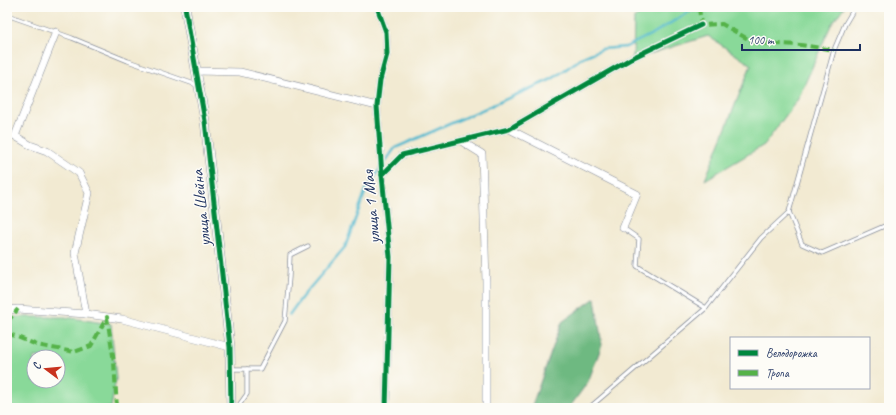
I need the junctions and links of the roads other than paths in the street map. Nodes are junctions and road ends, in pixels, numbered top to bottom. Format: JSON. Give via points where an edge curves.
{"nodes":[{"id":1,"x":185,"y":7,"type":"edge"},
{"id":2,"x":377,"y":7,"type":"edge"},
{"id":3,"x":855,"y":7,"type":"edge"},
{"id":4,"x":7,"y":15,"type":"edge"},
{"id":5,"x":701,"y":25,"type":"dead end"},
{"id":6,"x":56,"y":32,"type":"junction"},
{"id":7,"x":197,"y":71,"type":"junction"},
{"id":8,"x":199,"y":85,"type":"junction"},
{"id":9,"x":377,"y":106,"type":"junction"},
{"id":10,"x":509,"y":129,"type":"junction"},
{"id":11,"x":461,"y":141,"type":"junction"},
{"id":12,"x":382,"y":175,"type":"junction"},
{"id":13,"x":789,"y":212,"type":"junction"},
{"id":14,"x":889,"y":224,"type":"edge"},
{"id":15,"x":623,"y":228,"type":"joint"},
{"id":16,"x":308,"y":246,"type":"dead end"},
{"id":17,"x":7,"y":306,"type":"edge"},
{"id":18,"x":706,"y":308,"type":"junction"},
{"id":19,"x":18,"y":309,"type":"junction"},
{"id":20,"x":7,"y":310,"type":"edge"},
{"id":21,"x":86,"y":314,"type":"junction"},
{"id":22,"x":230,"y":347,"type":"junction"},
{"id":23,"x":230,"y":369,"type":"junction"},
{"id":24,"x":246,"y":369,"type":"junction"},
{"id":25,"x":231,"y":408,"type":"edge"},
{"id":26,"x":237,"y":408,"type":"edge"},
{"id":27,"x":386,"y":408,"type":"edge"},
{"id":28,"x":486,"y":408,"type":"edge"},
{"id":29,"x":590,"y":408,"type":"edge"}],
"edges":[{"from":1,"to":7,"type":"street","name":"улица Шейна"},
{"from":2,"to":9,"type":"street","name":"улица 1 Мая","via":[[386,32],[386,54]]},
{"from":3,"to":13,"type":"lane","via":[[834,50]]},
{"from":4,"to":6,"type":"lane"},
{"from":5,"to":10,"type":"street","via":[[634,57]]},
{"from":6,"to":8,"type":"lane","via":[[128,61]]},
{"from":6,"to":21,"type":"street","via":[[15,136],[46,151],[79,173],[89,193],[75,252]]},
{"from":7,"to":8,"type":"street","name":"улица Шейна"},
{"from":7,"to":9,"type":"street","via":[[240,72]]},
{"from":8,"to":22,"type":"street","name":"улица Шейна"},
{"from":9,"to":12,"type":"street","name":"улица 1 Мая"},
{"from":10,"to":11,"type":"street"},
{"from":10,"to":15,"type":"street","via":[[637,194]]},
{"from":11,"to":12,"type":"street","via":[[402,155]]},
{"from":11,"to":28,"type":"street","via":[[482,154]]},
{"from":12,"to":27,"type":"street","name":"улица 1 Мая","via":[[390,257]]},
{"from":13,"to":14,"type":"lane","via":[[802,244],[822,253]]},
{"from":13,"to":18,"type":"lane","via":[[761,238]]},
{"from":15,"to":18,"type":"lane","via":[[638,239],[637,266]]},
{"from":16,"to":24,"type":"lane","via":[[290,254],[285,321],[260,369]]},
{"from":17,"to":19,"type":"street"},
{"from":18,"to":29,"type":"lane"},
{"from":19,"to":20,"type":"street"},
{"from":19,"to":21,"type":"street"},
{"from":21,"to":22,"type":"street","via":[[122,319]]},
{"from":22,"to":23,"type":"street","name":"улица Шейна"},
{"from":23,"to":24,"type":"lane"},
{"from":23,"to":25,"type":"street","name":"улица Шейна"},
{"from":24,"to":26,"type":"lane","via":[[247,394]]}]}
